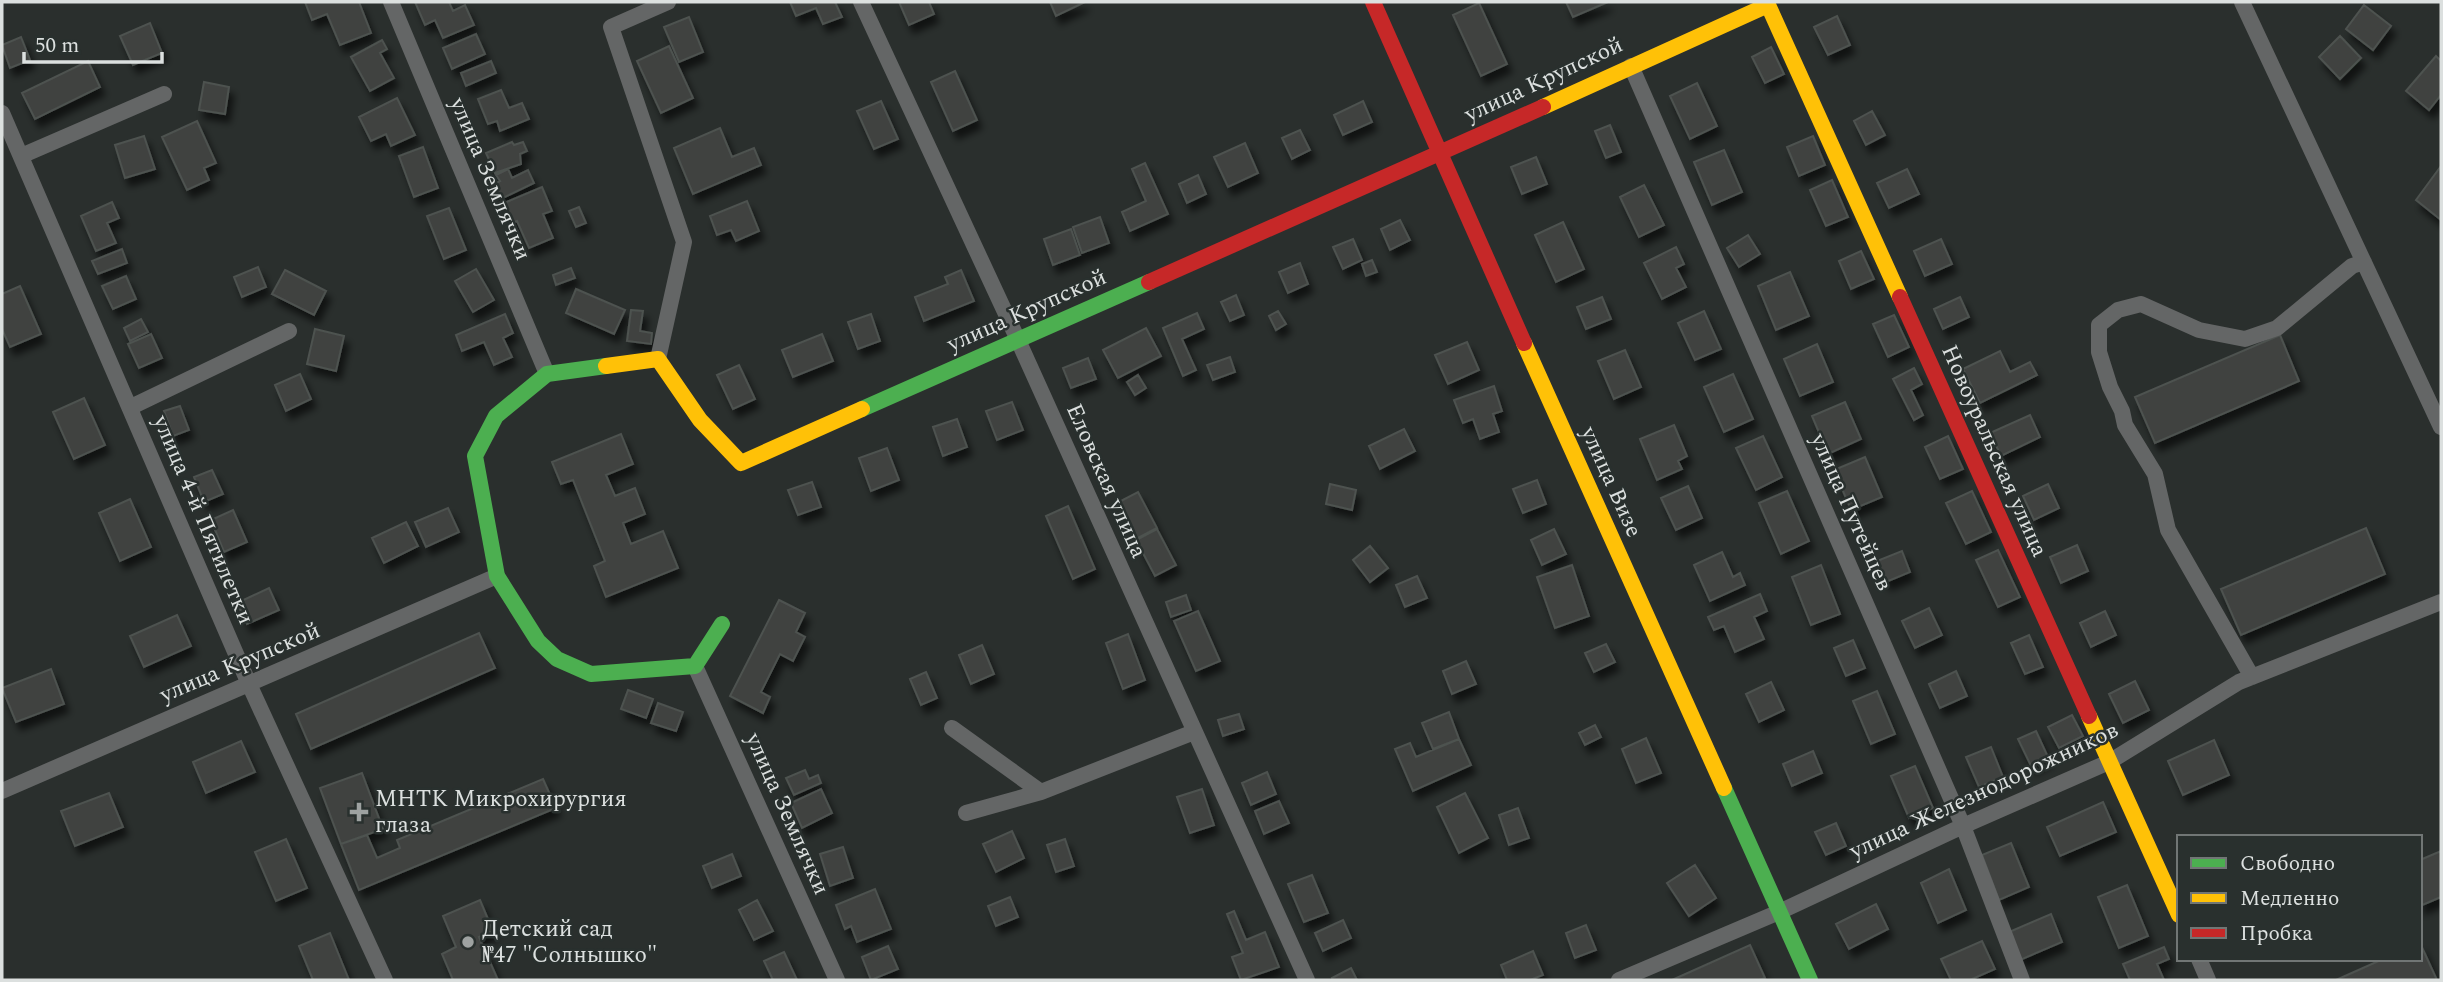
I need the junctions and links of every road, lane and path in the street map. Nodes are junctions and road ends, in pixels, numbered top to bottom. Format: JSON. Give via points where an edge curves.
{"nodes":[{"id":1,"x":391,"y":2,"type":"edge"},
{"id":2,"x":668,"y":2,"type":"edge"},
{"id":3,"x":860,"y":2,"type":"edge"},
{"id":4,"x":1373,"y":2,"type":"edge"},
{"id":5,"x":2242,"y":2,"type":"edge"},
{"id":6,"x":1768,"y":5,"type":"joint"},
{"id":7,"x":1631,"y":66,"type":"junction"},
{"id":8,"x":164,"y":94,"type":"dead end"},
{"id":9,"x":2,"y":113,"type":"edge"},
{"id":10,"x":1439,"y":154,"type":"junction"},
{"id":11,"x":20,"y":156,"type":"junction"},
{"id":12,"x":2364,"y":262,"type":"junction"},
{"id":13,"x":289,"y":331,"type":"dead end"},
{"id":14,"x":1018,"y":340,"type":"junction"},
{"id":15,"x":658,"y":359,"type":"junction"},
{"id":16,"x":547,"y":374,"type":"junction"},
{"id":17,"x":131,"y":407,"type":"junction"},
{"id":18,"x":2441,"y":427,"type":"edge"},
{"id":19,"x":497,"y":576,"type":"junction"},
{"id":20,"x":2441,"y":602,"type":"edge"},
{"id":21,"x":722,"y":624,"type":"dead end"},
{"id":22,"x":695,"y":666,"type":"junction"},
{"id":23,"x":2252,"y":677,"type":"junction"},
{"id":24,"x":249,"y":684,"type":"junction"},
{"id":25,"x":952,"y":728,"type":"dead end"},
{"id":26,"x":1194,"y":732,"type":"junction"},
{"id":27,"x":2109,"y":762,"type":"junction"},
{"id":28,"x":2,"y":791,"type":"edge"},
{"id":29,"x":1041,"y":792,"type":"junction"},
{"id":30,"x":966,"y":813,"type":"dead end"},
{"id":31,"x":1963,"y":826,"type":"junction"},
{"id":32,"x":2177,"y":911,"type":"edge"},
{"id":33,"x":1779,"y":912,"type":"junction"},
{"id":34,"x":2200,"y":961,"type":"edge"},
{"id":35,"x":385,"y":980,"type":"edge"},
{"id":36,"x":837,"y":980,"type":"edge"},
{"id":37,"x":1307,"y":980,"type":"edge"},
{"id":38,"x":1619,"y":980,"type":"edge"},
{"id":39,"x":1810,"y":980,"type":"edge"},
{"id":40,"x":2022,"y":980,"type":"edge"},
{"id":41,"x":2208,"y":980,"type":"edge"}],
"edges":[{"from":1,"to":16,"type":"street","name":"улица Землячки"},
{"from":2,"to":15,"type":"street","via":[[611,27],[684,242]]},
{"from":3,"to":14,"type":"street","name":"Еловская улица"},
{"from":4,"to":10,"type":"street","name":"улица Визе"},
{"from":5,"to":12,"type":"street"},
{"from":6,"to":7,"type":"street","name":"улица Крупской"},
{"from":6,"to":27,"type":"street","name":"Новоуральская улица"},
{"from":7,"to":10,"type":"street","name":"улица Крупской"},
{"from":7,"to":31,"type":"street","name":"улица Путейцев"},
{"from":8,"to":11,"type":"street"},
{"from":9,"to":11,"type":"street","name":"улица 4-й Пятилетки"},
{"from":10,"to":14,"type":"street","name":"улица Крупской"},
{"from":10,"to":33,"type":"street","name":"улица Визе"},
{"from":11,"to":17,"type":"street","name":"улица 4-й Пятилетки"},
{"from":12,"to":18,"type":"street"},
{"from":12,"to":23,"type":"street","via":[[2277,328],[2245,339],[2199,330],[2141,304],[2118,310],[2099,325],[2099,352],[2110,387],[2125,425],[2155,474],[2168,530]]},
{"from":13,"to":17,"type":"street"},
{"from":14,"to":15,"type":"street","name":"улица Крупской","via":[[741,463],[700,420]]},
{"from":14,"to":26,"type":"street","name":"Еловская улица"},
{"from":15,"to":16,"type":"street"},
{"from":16,"to":19,"type":"street","via":[[496,416],[475,456]]},
{"from":17,"to":24,"type":"street","name":"улица 4-й Пятилетки"},
{"from":19,"to":22,"type":"street","via":[[538,641],[557,659],[591,674]]},
{"from":19,"to":24,"type":"street","name":"улица Крупской"},
{"from":20,"to":23,"type":"street","name":"улица Железнодорожников"},
{"from":21,"to":22,"type":"street"},
{"from":22,"to":36,"type":"street","name":"улица Землячки"},
{"from":23,"to":27,"type":"street","name":"улица Железнодорожников"},
{"from":24,"to":28,"type":"street","name":"улица Крупской"},
{"from":24,"to":35,"type":"street","name":"улица 4-й Пятилетки"},
{"from":25,"to":29,"type":"street"},
{"from":26,"to":29,"type":"street"},
{"from":26,"to":37,"type":"street","name":"Еловская улица"},
{"from":27,"to":31,"type":"street","name":"улица Железнодорожников"},
{"from":27,"to":32,"type":"street","name":"Новоуральская улица"},
{"from":29,"to":30,"type":"street"},
{"from":31,"to":33,"type":"street","name":"улица Железнодорожников"},
{"from":31,"to":40,"type":"street","name":"улица Путейцев"},
{"from":33,"to":38,"type":"street","name":"улица Железнодорожников"},
{"from":33,"to":39,"type":"street","name":"улица Визе"},
{"from":34,"to":41,"type":"street"}]}
